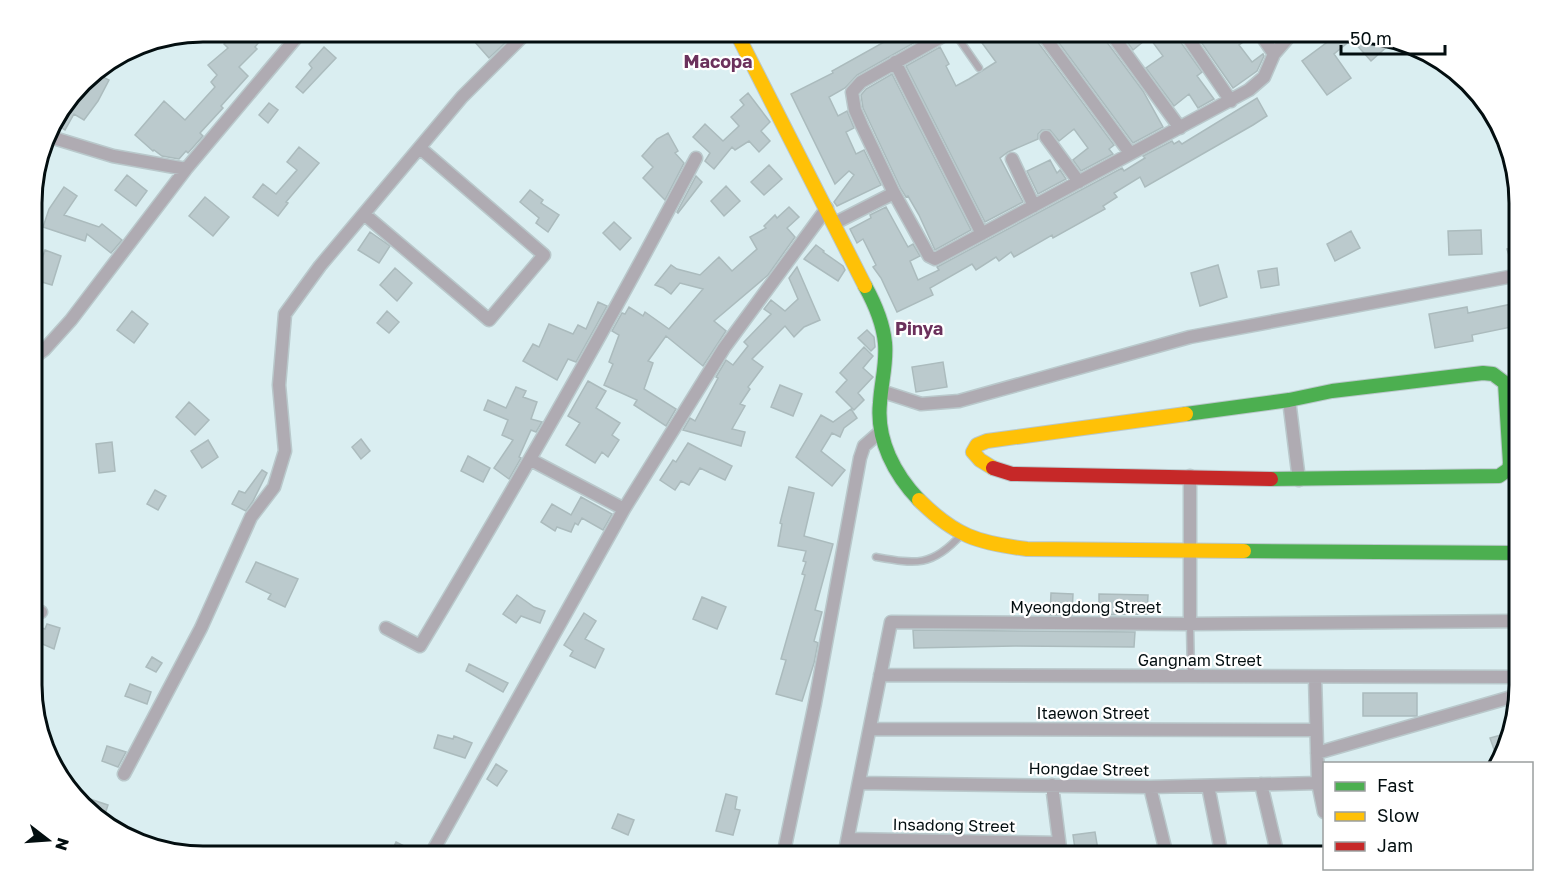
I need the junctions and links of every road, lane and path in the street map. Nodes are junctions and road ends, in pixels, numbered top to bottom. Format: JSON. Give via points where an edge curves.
{"nodes":[{"id":1,"x":293,"y":42,"type":"edge"},
{"id":2,"x":517,"y":42,"type":"edge"},
{"id":3,"x":741,"y":42,"type":"edge"},
{"id":4,"x":933,"y":42,"type":"edge"},
{"id":5,"x":960,"y":42,"type":"edge"},
{"id":6,"x":1048,"y":42,"type":"edge"},
{"id":7,"x":1117,"y":42,"type":"edge"},
{"id":8,"x":1191,"y":42,"type":"edge"},
{"id":9,"x":1266,"y":42,"type":"edge"},
{"id":10,"x":1284,"y":42,"type":"edge"},
{"id":11,"x":1274,"y":54,"type":"junction"},
{"id":12,"x":895,"y":62,"type":"junction"},
{"id":13,"x":979,"y":68,"type":"dead end"},
{"id":14,"x":1231,"y":101,"type":"junction"},
{"id":15,"x":1180,"y":128,"type":"junction"},
{"id":16,"x":1047,"y":137,"type":"dead end"},
{"id":17,"x":55,"y":139,"type":"edge"},
{"id":18,"x":420,"y":148,"type":"junction"},
{"id":19,"x":1130,"y":153,"type":"junction"},
{"id":20,"x":696,"y":158,"type":"dead end"},
{"id":21,"x":1012,"y":159,"type":"dead end"},
{"id":22,"x":186,"y":169,"type":"junction"},
{"id":23,"x":1079,"y":182,"type":"junction"},
{"id":24,"x":894,"y":193,"type":"junction"},
{"id":25,"x":1034,"y":206,"type":"junction"},
{"id":26,"x":827,"y":208,"type":"junction"},
{"id":27,"x":364,"y":214,"type":"junction"},
{"id":28,"x":835,"y":223,"type":"junction"},
{"id":29,"x":982,"y":234,"type":"junction"},
{"id":30,"x":1509,"y":277,"type":"edge"},
{"id":31,"x":42,"y":351,"type":"edge"},
{"id":32,"x":881,"y":391,"type":"junction"},
{"id":33,"x":1289,"y":400,"type":"junction"},
{"id":34,"x":880,"y":432,"type":"junction"},
{"id":35,"x":1509,"y":448,"type":"edge"},
{"id":36,"x":531,"y":460,"type":"junction"},
{"id":37,"x":1509,"y":469,"type":"edge"},
{"id":38,"x":1190,"y":476,"type":"junction"},
{"id":39,"x":1299,"y":480,"type":"junction"},
{"id":40,"x":624,"y":509,"type":"junction"},
{"id":41,"x":961,"y":534,"type":"junction"},
{"id":42,"x":1189,"y":550,"type":"junction"},
{"id":43,"x":1509,"y":553,"type":"edge"},
{"id":44,"x":876,"y":557,"type":"dead end"},
{"id":45,"x":1509,"y":621,"type":"edge"},
{"id":46,"x":1190,"y":624,"type":"junction"},
{"id":47,"x":386,"y":628,"type":"dead end"},
{"id":48,"x":880,"y":675,"type":"junction"},
{"id":49,"x":1191,"y":677,"type":"junction"},
{"id":50,"x":1315,"y":677,"type":"junction"},
{"id":51,"x":1509,"y":677,"type":"edge"},
{"id":52,"x":1509,"y":698,"type":"edge"},
{"id":53,"x":870,"y":729,"type":"junction"},
{"id":54,"x":1316,"y":730,"type":"junction"},
{"id":55,"x":1317,"y":753,"type":"junction"},
{"id":56,"x":124,"y":774,"type":"dead end"},
{"id":57,"x":859,"y":783,"type":"junction"},
{"id":58,"x":1318,"y":783,"type":"junction"},
{"id":59,"x":1261,"y":784,"type":"junction"},
{"id":60,"x":1052,"y":785,"type":"junction"},
{"id":61,"x":1208,"y":786,"type":"junction"},
{"id":62,"x":1150,"y":787,"type":"junction"},
{"id":63,"x":1323,"y":807,"type":"edge"},
{"id":64,"x":848,"y":839,"type":"junction"},
{"id":65,"x":435,"y":846,"type":"edge"},
{"id":66,"x":785,"y":846,"type":"edge"},
{"id":67,"x":846,"y":846,"type":"edge"},
{"id":68,"x":983,"y":846,"type":"edge"},
{"id":69,"x":1060,"y":846,"type":"edge"},
{"id":70,"x":1165,"y":846,"type":"edge"},
{"id":71,"x":1220,"y":846,"type":"edge"},
{"id":72,"x":1276,"y":846,"type":"edge"}],
"edges":[{"from":1,"to":22,"type":"street"},
{"from":2,"to":18,"type":"street","via":[[462,97]]},
{"from":3,"to":26,"type":"street"},
{"from":4,"to":12,"type":"street"},
{"from":5,"to":13,"type":"lane"},
{"from":6,"to":19,"type":"street"},
{"from":7,"to":15,"type":"street"},
{"from":8,"to":14,"type":"street"},
{"from":9,"to":11,"type":"street"},
{"from":10,"to":11,"type":"street"},
{"from":11,"to":14,"type":"street","via":[[1259,83]]},
{"from":12,"to":24,"type":"street","via":[[861,82],[852,96]]},
{"from":12,"to":29,"type":"street"},
{"from":14,"to":15,"type":"street"},
{"from":15,"to":19,"type":"street"},
{"from":16,"to":23,"type":"street"},
{"from":17,"to":22,"type":"street","via":[[113,156]]},
{"from":18,"to":27,"type":"street"},
{"from":18,"to":27,"type":"street","via":[[544,255],[489,320]]},
{"from":19,"to":23,"type":"street"},
{"from":20,"to":36,"type":"street"},
{"from":21,"to":25,"type":"street"},
{"from":22,"to":31,"type":"street","via":[[71,320]]},
{"from":23,"to":25,"type":"street"},
{"from":24,"to":28,"type":"street"},
{"from":24,"to":29,"type":"street","via":[[932,259]]},
{"from":25,"to":29,"type":"street"},
{"from":26,"to":28,"type":"street"},
{"from":26,"to":40,"type":"street","via":[[724,348]]},
{"from":27,"to":56,"type":"street","via":[[285,314],[279,385],[285,451],[274,487],[251,517],[201,627]]},
{"from":28,"to":32,"type":"street","via":[[883,326],[885,365]]},
{"from":30,"to":32,"type":"street","via":[[1190,337],[959,400],[921,404]]},
{"from":32,"to":34,"type":"street"},
{"from":33,"to":35,"type":"street","via":[[1332,391],[1493,374],[1505,382]]},
{"from":33,"to":38,"type":"street","via":[[987,441],[977,445],[974,452],[990,467],[1012,474]]},
{"from":33,"to":39,"type":"street"},
{"from":34,"to":41,"type":"street","via":[[890,458],[912,494],[936,518]]},
{"from":34,"to":66,"type":"street","via":[[864,446],[860,458]]},
{"from":36,"to":40,"type":"street"},
{"from":36,"to":47,"type":"street","via":[[420,646]]},
{"from":37,"to":39,"type":"street","via":[[1499,476]]},
{"from":38,"to":39,"type":"street"},
{"from":38,"to":42,"type":"street"},
{"from":40,"to":65,"type":"street"},
{"from":41,"to":42,"type":"street","via":[[991,545],[1026,549]]},
{"from":41,"to":44,"type":"lane","via":[[948,549],[924,561]]},
{"from":42,"to":43,"type":"street"},
{"from":42,"to":46,"type":"street"},
{"from":45,"to":46,"type":"street","name":"Myeongdong Street"},
{"from":46,"to":48,"type":"street","name":"Myeongdong Street","via":[[891,622]]},
{"from":46,"to":49,"type":"lane"},
{"from":48,"to":49,"type":"street","name":"Gangnam Street"},
{"from":48,"to":53,"type":"street","name":"Myeongdong Street"},
{"from":49,"to":50,"type":"street","name":"Gangnam Street"},
{"from":50,"to":51,"type":"street","name":"Gangnam Street"},
{"from":50,"to":54,"type":"street"},
{"from":52,"to":55,"type":"street"},
{"from":53,"to":54,"type":"street","name":"Itaewon Street"},
{"from":53,"to":57,"type":"street","name":"Myeongdong Street"},
{"from":54,"to":55,"type":"street"},
{"from":55,"to":58,"type":"street"},
{"from":57,"to":60,"type":"street","name":"Hongdae Street"},
{"from":57,"to":64,"type":"street","name":"Myeongdong Street"},
{"from":58,"to":59,"type":"street","name":"Hongdae Street"},
{"from":58,"to":63,"type":"street"},
{"from":59,"to":61,"type":"street","name":"Hongdae Street"},
{"from":59,"to":72,"type":"street"},
{"from":60,"to":62,"type":"street","name":"Hongdae Street"},
{"from":60,"to":69,"type":"street"},
{"from":61,"to":62,"type":"street","name":"Hongdae Street"},
{"from":61,"to":71,"type":"street"},
{"from":62,"to":70,"type":"street"},
{"from":64,"to":67,"type":"street","name":"Myeongdong Street"},
{"from":64,"to":68,"type":"street","name":"Insadong Street"}]}
